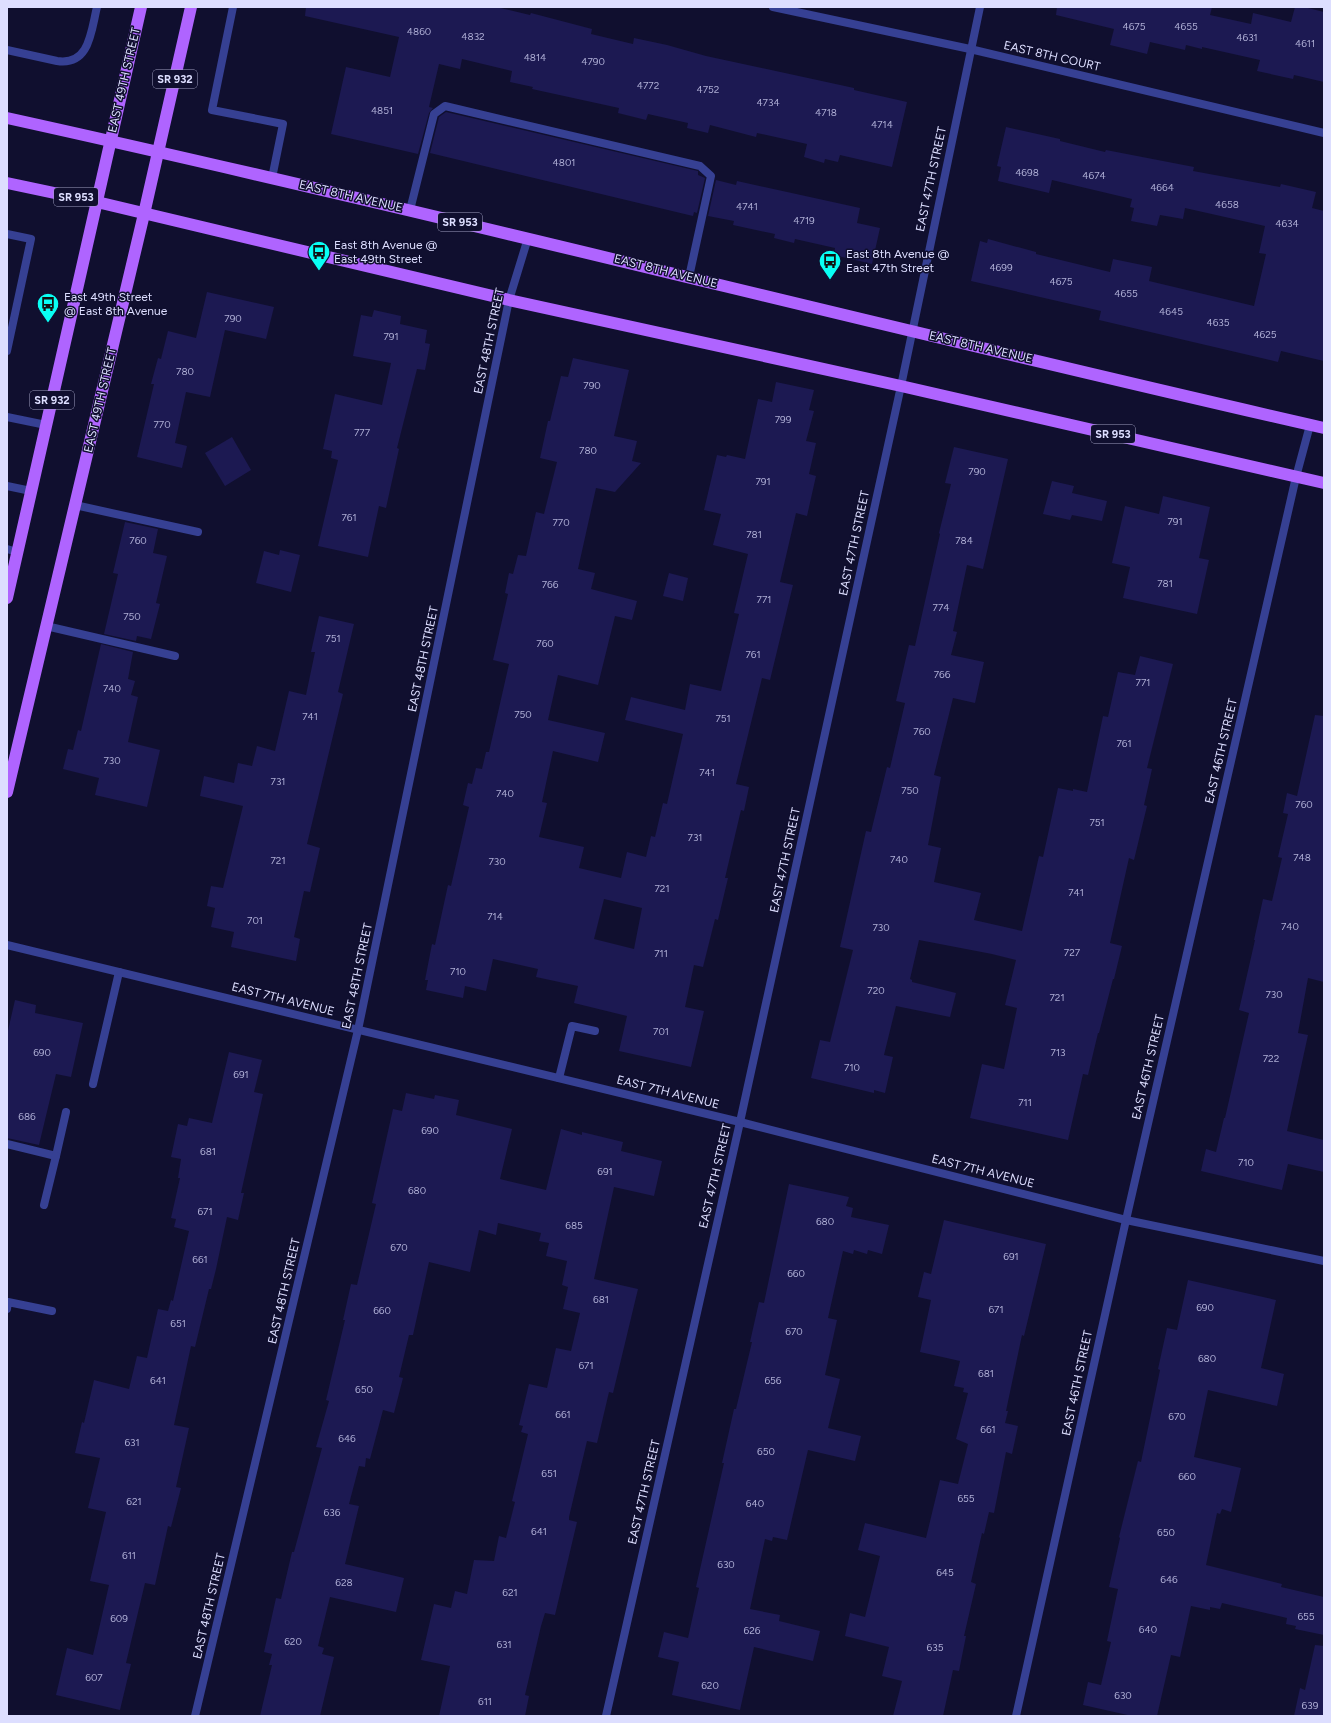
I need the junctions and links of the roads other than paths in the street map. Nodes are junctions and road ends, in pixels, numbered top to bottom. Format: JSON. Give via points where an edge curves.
{"nodes":[{"id":1,"x":96,"y":7,"type":"edge"},
{"id":2,"x":141,"y":7,"type":"edge"},
{"id":3,"x":191,"y":7,"type":"edge"},
{"id":4,"x":233,"y":7,"type":"edge"},
{"id":5,"x":774,"y":7,"type":"edge"},
{"id":6,"x":980,"y":7,"type":"edge"},
{"id":7,"x":970,"y":49,"type":"junction"},
{"id":8,"x":7,"y":50,"type":"edge"},
{"id":9,"x":7,"y":118,"type":"edge"},
{"id":10,"x":1324,"y":133,"type":"edge"},
{"id":11,"x":111,"y":140,"type":"junction"},
{"id":12,"x":158,"y":152,"type":"junction"},
{"id":13,"x":272,"y":178,"type":"junction"},
{"id":14,"x":7,"y":183,"type":"edge"},
{"id":15,"x":97,"y":202,"type":"junction"},
{"id":16,"x":410,"y":210,"type":"junction"},
{"id":17,"x":144,"y":214,"type":"junction"},
{"id":18,"x":7,"y":234,"type":"edge"},
{"id":19,"x":528,"y":238,"type":"junction"},
{"id":20,"x":689,"y":277,"type":"junction"},
{"id":21,"x":509,"y":300,"type":"junction"},
{"id":22,"x":912,"y":331,"type":"junction"},
{"id":23,"x":7,"y":351,"type":"edge"},
{"id":24,"x":901,"y":386,"type":"junction"},
{"id":25,"x":7,"y":417,"type":"edge"},
{"id":26,"x":46,"y":425,"type":"junction"},
{"id":27,"x":1310,"y":425,"type":"junction"},
{"id":28,"x":1324,"y":428,"type":"edge"},
{"id":29,"x":1296,"y":477,"type":"junction"},
{"id":30,"x":1324,"y":483,"type":"edge"},
{"id":31,"x":7,"y":486,"type":"edge"},
{"id":32,"x":31,"y":491,"type":"junction"},
{"id":33,"x":75,"y":505,"type":"junction"},
{"id":34,"x":198,"y":532,"type":"dead end"},
{"id":35,"x":12,"y":551,"type":"edge"},
{"id":36,"x":7,"y":598,"type":"edge"},
{"id":37,"x":46,"y":626,"type":"junction"},
{"id":38,"x":175,"y":656,"type":"dead end"},
{"id":39,"x":7,"y":792,"type":"edge"},
{"id":40,"x":7,"y":945,"type":"edge"},
{"id":41,"x":119,"y":972,"type":"junction"},
{"id":42,"x":358,"y":1030,"type":"junction"},
{"id":43,"x":595,"y":1031,"type":"dead end"},
{"id":44,"x":559,"y":1078,"type":"junction"},
{"id":45,"x":93,"y":1084,"type":"dead end"},
{"id":46,"x":66,"y":1112,"type":"dead end"},
{"id":47,"x":740,"y":1122,"type":"junction"},
{"id":48,"x":7,"y":1144,"type":"edge"},
{"id":49,"x":56,"y":1156,"type":"junction"},
{"id":50,"x":44,"y":1205,"type":"dead end"},
{"id":51,"x":1126,"y":1220,"type":"junction"},
{"id":52,"x":1324,"y":1261,"type":"edge"},
{"id":53,"x":7,"y":1309,"type":"edge"},
{"id":54,"x":52,"y":1310,"type":"dead end"},
{"id":55,"x":195,"y":1716,"type":"edge"},
{"id":56,"x":606,"y":1716,"type":"edge"},
{"id":57,"x":1016,"y":1716,"type":"edge"}],
"edges":[{"from":1,"to":8,"type":"street","via":[[85,50],[73,60],[57,61]]},
{"from":2,"to":11,"type":"main road","name":"EAST 49TH STREET","number":"SR 932"},
{"from":3,"to":12,"type":"main road","name":"EAST 49TH STREET","number":"SR 932"},
{"from":4,"to":13,"type":"street","via":[[212,110],[283,124]]},
{"from":5,"to":7,"type":"street","name":"EAST 8TH COURT"},
{"from":6,"to":7,"type":"street","name":"EAST 47TH STREET"},
{"from":7,"to":10,"type":"street","name":"EAST 8TH COURT"},
{"from":7,"to":22,"type":"street","name":"EAST 47TH STREET"},
{"from":9,"to":11,"type":"main road","name":"EAST 8TH AVENUE","number":"SR 953"},
{"from":11,"to":12,"type":"main road","name":"EAST 8TH AVENUE","number":"SR 953"},
{"from":11,"to":15,"type":"main road","name":"EAST 49TH STREET","number":"SR 932"},
{"from":12,"to":13,"type":"main road","name":"EAST 8TH AVENUE","number":"SR 953"},
{"from":12,"to":17,"type":"main road","name":"EAST 49TH STREET","number":"SR 932"},
{"from":13,"to":16,"type":"main road","name":"EAST 8TH AVENUE","number":"SR 953"},
{"from":14,"to":15,"type":"main road","number":"SR 953"},
{"from":15,"to":17,"type":"main road","number":"SR 953"},
{"from":15,"to":26,"type":"main road","name":"EAST 49TH STREET","number":"SR 932"},
{"from":16,"to":19,"type":"main road","name":"EAST 8TH AVENUE","number":"SR 953"},
{"from":16,"to":20,"type":"street","via":[[434,114],[445,106],[700,166],[711,176]]},
{"from":17,"to":21,"type":"main road","number":"SR 953"},
{"from":17,"to":33,"type":"main road","name":"EAST 49TH STREET","number":"SR 932"},
{"from":18,"to":23,"type":"street","via":[[31,240]]},
{"from":19,"to":20,"type":"main road","name":"EAST 8TH AVENUE","number":"SR 953"},
{"from":19,"to":21,"type":"street","name":"EAST 48TH STREET"},
{"from":20,"to":22,"type":"main road","name":"EAST 8TH AVENUE","number":"SR 953"},
{"from":21,"to":24,"type":"main road","number":"SR 953"},
{"from":21,"to":42,"type":"street","name":"EAST 48TH STREET"},
{"from":22,"to":24,"type":"street","name":"EAST 47TH STREET"},
{"from":22,"to":27,"type":"main road","name":"EAST 8TH AVENUE","number":"SR 953"},
{"from":24,"to":29,"type":"main road","number":"SR 953"},
{"from":24,"to":47,"type":"street","name":"EAST 47TH STREET"},
{"from":25,"to":26,"type":"street"},
{"from":26,"to":32,"type":"main road","name":"EAST 49TH STREET","number":"SR 932"},
{"from":27,"to":28,"type":"main road","name":"EAST 8TH AVENUE","number":"SR 953"},
{"from":27,"to":29,"type":"street","name":"EAST 46TH STREET"},
{"from":29,"to":30,"type":"main road","number":"SR 953"},
{"from":29,"to":51,"type":"street","name":"EAST 46TH STREET"},
{"from":31,"to":32,"type":"street"},
{"from":32,"to":35,"type":"main road","name":"EAST 49TH STREET","number":"SR 932"},
{"from":33,"to":34,"type":"street"},
{"from":33,"to":37,"type":"main road","name":"EAST 49TH STREET","number":"SR 932"},
{"from":35,"to":36,"type":"main road","name":"EAST 49TH STREET","number":"SR 932"},
{"from":37,"to":38,"type":"street"},
{"from":37,"to":39,"type":"main road","name":"EAST 49TH STREET","number":"SR 932"},
{"from":40,"to":41,"type":"street","name":"EAST 7TH AVENUE"},
{"from":41,"to":42,"type":"street","name":"EAST 7TH AVENUE"},
{"from":41,"to":45,"type":"street"},
{"from":42,"to":44,"type":"street","name":"EAST 7TH AVENUE"},
{"from":42,"to":55,"type":"street","name":"EAST 48TH STREET"},
{"from":43,"to":44,"type":"street","via":[[572,1026]]},
{"from":44,"to":47,"type":"street","name":"EAST 7TH AVENUE"},
{"from":46,"to":49,"type":"street"},
{"from":47,"to":51,"type":"street","name":"EAST 7TH AVENUE"},
{"from":47,"to":56,"type":"street","name":"EAST 47TH STREET"},
{"from":48,"to":49,"type":"street"},
{"from":49,"to":50,"type":"street"},
{"from":51,"to":52,"type":"street","name":"EAST 7TH AVENUE"},
{"from":51,"to":57,"type":"street","name":"EAST 46TH STREET"},
{"from":53,"to":54,"type":"street","via":[[8,1302]]}]}
